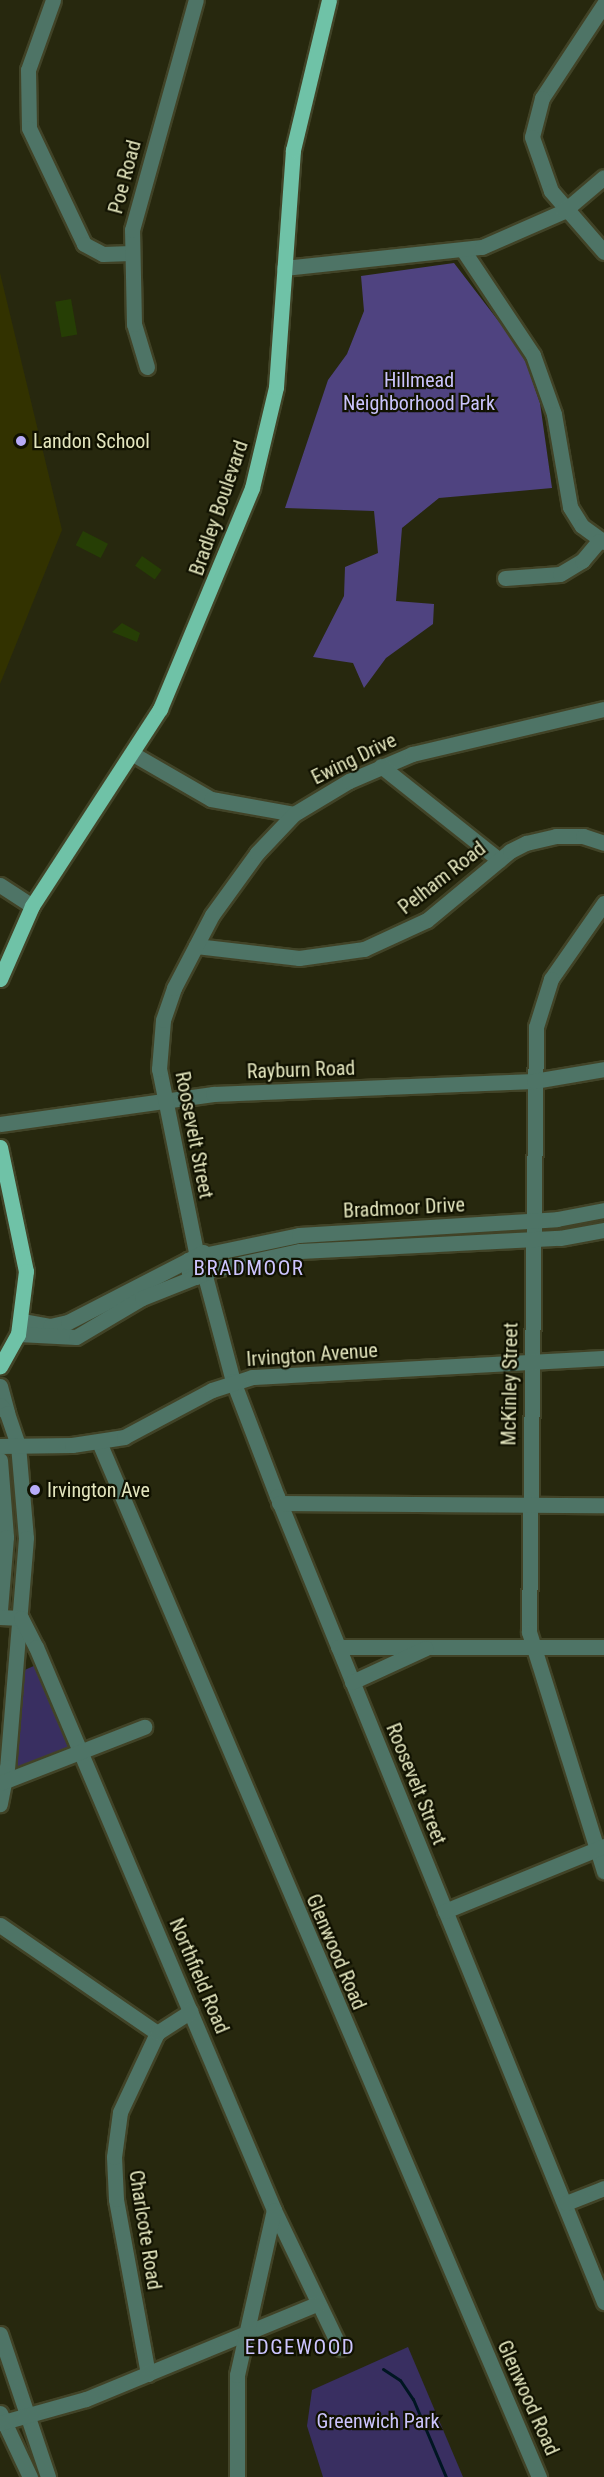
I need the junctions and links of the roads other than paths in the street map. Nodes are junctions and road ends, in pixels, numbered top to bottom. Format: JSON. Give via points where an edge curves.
{"nodes":[{"id":1,"x":53,"y":0,"type":"edge"},
{"id":2,"x":196,"y":0,"type":"edge"},
{"id":3,"x":329,"y":0,"type":"edge"},
{"id":4,"x":604,"y":4,"type":"edge"},
{"id":5,"x":604,"y":177,"type":"edge"},
{"id":6,"x":564,"y":211,"type":"junction"},
{"id":7,"x":463,"y":250,"type":"junction"},
{"id":8,"x":604,"y":252,"type":"edge"},
{"id":9,"x":131,"y":253,"type":"junction"},
{"id":10,"x":284,"y":268,"type":"junction"},
{"id":11,"x":147,"y":367,"type":"dead end"},
{"id":12,"x":602,"y":542,"type":"edge"},
{"id":13,"x":506,"y":578,"type":"dead end"},
{"id":14,"x":604,"y":709,"type":"edge"},
{"id":15,"x":133,"y":754,"type":"junction"},
{"id":16,"x":381,"y":766,"type":"junction"},
{"id":17,"x":294,"y":814,"type":"junction"},
{"id":18,"x":604,"y":843,"type":"edge"},
{"id":19,"x":499,"y":860,"type":"junction"},
{"id":20,"x":0,"y":885,"type":"edge"},
{"id":21,"x":604,"y":903,"type":"edge"},
{"id":22,"x":32,"y":906,"type":"junction"},
{"id":23,"x":196,"y":946,"type":"junction"},
{"id":24,"x":0,"y":979,"type":"edge"},
{"id":25,"x":604,"y":1069,"type":"edge"},
{"id":26,"x":534,"y":1081,"type":"junction"},
{"id":27,"x":164,"y":1100,"type":"junction"},
{"id":28,"x":0,"y":1124,"type":"edge"},
{"id":29,"x":0,"y":1147,"type":"edge"},
{"id":30,"x":604,"y":1210,"type":"edge"},
{"id":31,"x":534,"y":1221,"type":"junction"},
{"id":32,"x":604,"y":1230,"type":"edge"},
{"id":33,"x":534,"y":1239,"type":"junction"},
{"id":34,"x":197,"y":1255,"type":"junction"},
{"id":35,"x":204,"y":1274,"type":"junction"},
{"id":36,"x":20,"y":1327,"type":"junction"},
{"id":37,"x":604,"y":1358,"type":"edge"},
{"id":38,"x":531,"y":1365,"type":"junction"},
{"id":39,"x":0,"y":1366,"type":"edge"},
{"id":40,"x":233,"y":1381,"type":"junction"},
{"id":41,"x":0,"y":1386,"type":"edge"},
{"id":42,"x":4,"y":1409,"type":"edge"},
{"id":43,"x":99,"y":1442,"type":"junction"},
{"id":44,"x":18,"y":1445,"type":"junction"},
{"id":45,"x":0,"y":1446,"type":"edge"},
{"id":46,"x":0,"y":1460,"type":"edge"},
{"id":47,"x":279,"y":1503,"type":"junction"},
{"id":48,"x":530,"y":1504,"type":"junction"},
{"id":49,"x":604,"y":1505,"type":"edge"},
{"id":50,"x":0,"y":1610,"type":"edge"},
{"id":51,"x":0,"y":1617,"type":"edge"},
{"id":52,"x":21,"y":1618,"type":"junction"},
{"id":53,"x":431,"y":1645,"type":"junction"},
{"id":54,"x":338,"y":1647,"type":"junction"},
{"id":55,"x":533,"y":1647,"type":"junction"},
{"id":56,"x":604,"y":1647,"type":"edge"},
{"id":57,"x":352,"y":1682,"type":"junction"},
{"id":58,"x":144,"y":1727,"type":"dead end"},
{"id":59,"x":82,"y":1755,"type":"junction"},
{"id":60,"x":2,"y":1783,"type":"edge"},
{"id":61,"x":0,"y":1804,"type":"edge"},
{"id":62,"x":600,"y":1848,"type":"edge"},
{"id":63,"x":604,"y":1872,"type":"edge"},
{"id":64,"x":445,"y":1911,"type":"junction"},
{"id":65,"x":0,"y":1925,"type":"edge"},
{"id":66,"x":191,"y":2011,"type":"junction"},
{"id":67,"x":157,"y":2033,"type":"junction"},
{"id":68,"x":604,"y":2188,"type":"edge"},
{"id":69,"x":566,"y":2203,"type":"junction"},
{"id":70,"x":274,"y":2210,"type":"junction"},
{"id":71,"x":604,"y":2302,"type":"edge"},
{"id":72,"x":317,"y":2304,"type":"junction"},
{"id":73,"x":0,"y":2334,"type":"edge"},
{"id":74,"x":246,"y":2335,"type":"junction"},
{"id":75,"x":340,"y":2348,"type":"dead end"},
{"id":76,"x":148,"y":2374,"type":"junction"},
{"id":77,"x":29,"y":2415,"type":"junction"},
{"id":78,"x":1,"y":2419,"type":"edge"},
{"id":79,"x":30,"y":2477,"type":"edge"},
{"id":80,"x":48,"y":2477,"type":"edge"},
{"id":81,"x":237,"y":2477,"type":"edge"},
{"id":82,"x":539,"y":2477,"type":"edge"}],
"edges":[{"from":1,"to":9,"type":"street","via":[[28,70],[29,128],[84,244],[103,254]]},
{"from":2,"to":9,"type":"street","name":"Poe Road","via":[[132,230]]},
{"from":3,"to":10,"type":"main road","name":"Bradley Boulevard","via":[[295,142]]},
{"from":4,"to":6,"type":"street","via":[[535,114],[535,153]]},
{"from":5,"to":6,"type":"street"},
{"from":6,"to":7,"type":"street","via":[[512,237]]},
{"from":6,"to":8,"type":"street"},
{"from":7,"to":10,"type":"street"},
{"from":7,"to":12,"type":"street","via":[[533,355],[554,414],[570,507],[582,526]]},
{"from":9,"to":11,"type":"street","name":"Poe Road","via":[[134,324]]},
{"from":10,"to":15,"type":"main road","name":"Bradley Boulevard","via":[[276,387],[257,470],[185,656]]},
{"from":12,"to":13,"type":"street","via":[[560,574]]},
{"from":14,"to":16,"type":"street","name":"Ewing Drive","via":[[432,748]]},
{"from":15,"to":17,"type":"street","via":[[211,799]]},
{"from":15,"to":22,"type":"main road","name":"Bradley Boulevard"},
{"from":16,"to":17,"type":"street","name":"Ewing Drive"},
{"from":16,"to":19,"type":"street"},
{"from":17,"to":23,"type":"street","name":"Roosevelt Street","via":[[230,889]]},
{"from":18,"to":19,"type":"street","name":"Pelham Road","via":[[583,836],[556,836],[525,843]]},
{"from":19,"to":23,"type":"street","name":"Pelham Road","via":[[427,920],[364,949],[299,958]]},
{"from":20,"to":22,"type":"street"},
{"from":21,"to":26,"type":"street","name":"McKinley Street","via":[[564,955],[545,994],[536,1027]]},
{"from":22,"to":24,"type":"main road","name":"Bradley Boulevard"},
{"from":23,"to":27,"type":"street","name":"Roosevelt Street","via":[[163,1020],[159,1069]]},
{"from":25,"to":26,"type":"street","name":"Rayburn Road"},
{"from":26,"to":27,"type":"street","name":"Rayburn Road"},
{"from":26,"to":31,"type":"street","name":"McKinley Street"},
{"from":27,"to":28,"type":"street","name":"Rayburn Road"},
{"from":27,"to":34,"type":"street","name":"Roosevelt Street"},
{"from":29,"to":36,"type":"main road","via":[[25,1256]]},
{"from":30,"to":31,"type":"street","name":"Bradmoor Drive"},
{"from":31,"to":33,"type":"street","name":"McKinley Street"},
{"from":31,"to":34,"type":"street","name":"Bradmoor Drive","via":[[299,1235]]},
{"from":32,"to":33,"type":"street","name":"Bradmoor Drive"},
{"from":33,"to":35,"type":"street","name":"Bradmoor Drive","via":[[300,1251]]},
{"from":33,"to":38,"type":"street","name":"McKinley Street"},
{"from":34,"to":35,"type":"street"},
{"from":34,"to":35,"type":"street","via":[[189,1272]]},
{"from":34,"to":36,"type":"street","name":"Bradmoor Drive","via":[[68,1322]]},
{"from":35,"to":36,"type":"street","name":"Bradmoor Drive","via":[[142,1298],[76,1337]]},
{"from":35,"to":40,"type":"street","name":"Roosevelt Street"},
{"from":36,"to":39,"type":"main road"},
{"from":37,"to":38,"type":"street","name":"Irvington Avenue"},
{"from":38,"to":40,"type":"street","name":"Irvington Avenue"},
{"from":38,"to":48,"type":"street","name":"McKinley Street"},
{"from":40,"to":43,"type":"street","name":"Irvington Avenue","via":[[145,1430]]},
{"from":40,"to":47,"type":"street","name":"Roosevelt Street"},
{"from":41,"to":42,"type":"street"},
{"from":42,"to":44,"type":"street"},
{"from":43,"to":44,"type":"street","name":"Irvington Avenue"},
{"from":43,"to":82,"type":"street","name":"Glenwood Road"},
{"from":44,"to":45,"type":"street","name":"Irvington Avenue"},
{"from":44,"to":52,"type":"street","via":[[26,1507]]},
{"from":46,"to":50,"type":"street","via":[[6,1537]]},
{"from":47,"to":48,"type":"street"},
{"from":47,"to":54,"type":"street","name":"Roosevelt Street"},
{"from":48,"to":49,"type":"street"},
{"from":48,"to":55,"type":"street","name":"McKinley Street","via":[[529,1632]]},
{"from":51,"to":52,"type":"street"},
{"from":52,"to":59,"type":"street","name":"Northfield Road"},
{"from":52,"to":60,"type":"street"},
{"from":53,"to":54,"type":"street"},
{"from":53,"to":55,"type":"street"},
{"from":53,"to":57,"type":"street"},
{"from":54,"to":57,"type":"street","name":"Roosevelt Street"},
{"from":55,"to":56,"type":"street"},
{"from":55,"to":62,"type":"street","name":"McKinley Street"},
{"from":57,"to":64,"type":"street","name":"Roosevelt Street"},
{"from":58,"to":59,"type":"street"},
{"from":59,"to":60,"type":"street"},
{"from":59,"to":66,"type":"street","name":"Northfield Road"},
{"from":60,"to":61,"type":"street"},
{"from":62,"to":63,"type":"street","name":"McKinley Street"},
{"from":62,"to":64,"type":"street"},
{"from":64,"to":69,"type":"street","name":"Roosevelt Street"},
{"from":65,"to":67,"type":"street"},
{"from":66,"to":67,"type":"street"},
{"from":66,"to":70,"type":"street","name":"Northfield Road"},
{"from":67,"to":76,"type":"street","name":"Charlcote Road","via":[[120,2112],[114,2157],[116,2199]]},
{"from":68,"to":69,"type":"street"},
{"from":69,"to":71,"type":"street","name":"Roosevelt Street"},
{"from":70,"to":72,"type":"street","name":"Northfield Road"},
{"from":70,"to":74,"type":"street"},
{"from":72,"to":74,"type":"street"},
{"from":72,"to":75,"type":"street","name":"Northfield Road"},
{"from":73,"to":77,"type":"street"},
{"from":74,"to":76,"type":"street"},
{"from":74,"to":81,"type":"street","via":[[237,2375]]},
{"from":76,"to":77,"type":"street"},
{"from":77,"to":78,"type":"street"},
{"from":77,"to":80,"type":"street"},
{"from":78,"to":79,"type":"street"}]}
